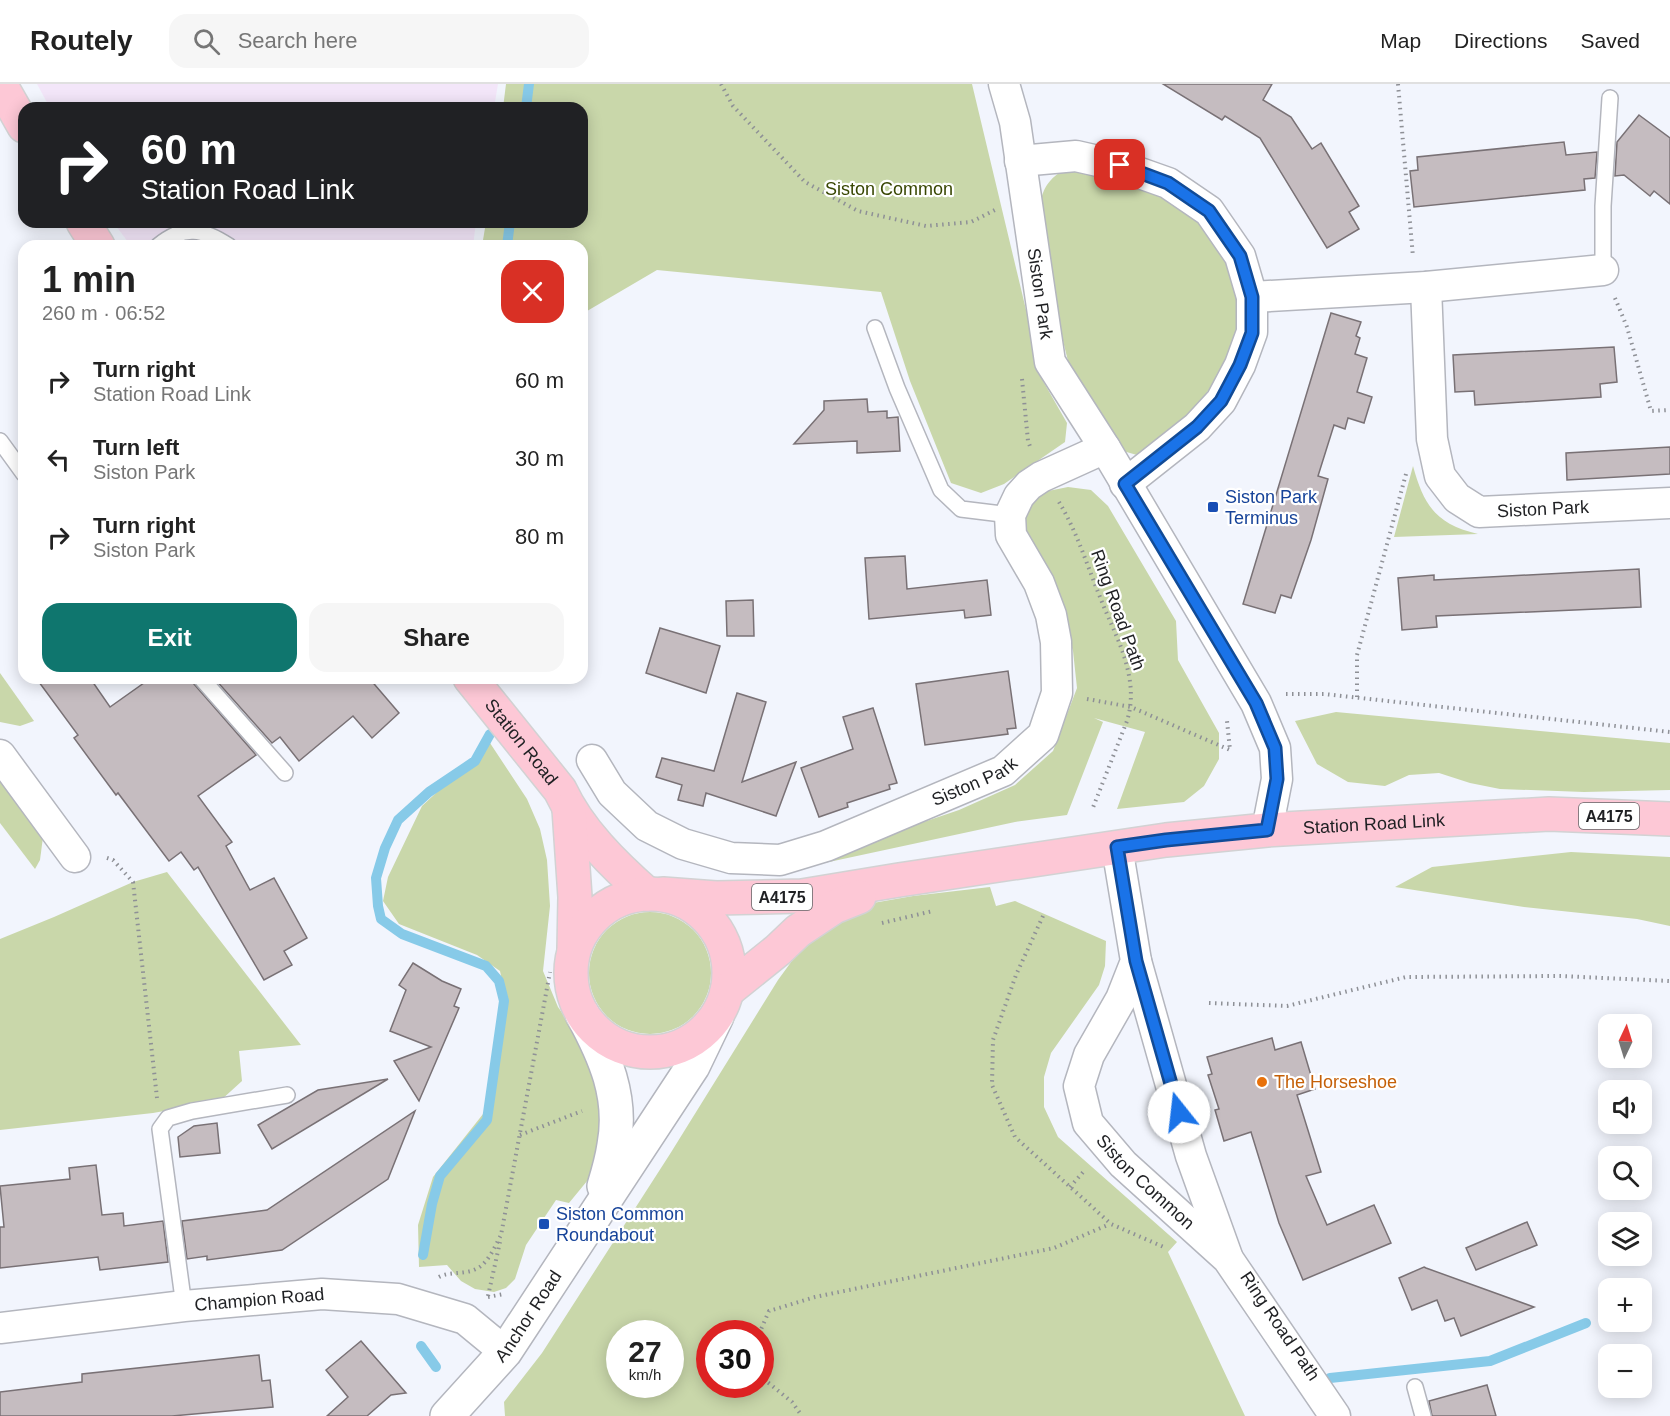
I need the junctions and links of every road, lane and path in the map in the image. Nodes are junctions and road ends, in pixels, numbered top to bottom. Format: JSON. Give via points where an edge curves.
{"nodes":[{"id":1,"x":0,"y":84,"type":"edge"},
{"id":2,"x":721,"y":84,"type":"edge"},
{"id":3,"x":1004,"y":84,"type":"edge"},
{"id":4,"x":1398,"y":84,"type":"edge"},
{"id":5,"x":1610,"y":98,"type":"dead end"},
{"id":6,"x":18,"y":116,"type":"edge"},
{"id":7,"x":1020,"y":161,"type":"junction"},
{"id":8,"x":1006,"y":205,"type":"dead end"},
{"id":9,"x":168,"y":240,"type":"edge"},
{"id":10,"x":220,"y":240,"type":"edge"},
{"id":11,"x":1603,"y":270,"type":"junction"},
{"id":12,"x":1421,"y":287,"type":"junction"},
{"id":13,"x":1252,"y":297,"type":"junction"},
{"id":14,"x":875,"y":328,"type":"dead end"},
{"id":15,"x":1670,"y":410,"type":"edge"},
{"id":16,"x":0,"y":441,"type":"edge"},
{"id":17,"x":1105,"y":448,"type":"junction"},
{"id":18,"x":18,"y":466,"type":"edge"},
{"id":19,"x":1406,"y":473,"type":"dead end"},
{"id":20,"x":1125,"y":484,"type":"junction"},
{"id":21,"x":1057,"y":498,"type":"dead end"},
{"id":22,"x":1670,"y":503,"type":"edge"},
{"id":23,"x":1010,"y":515,"type":"junction"},
{"id":24,"x":206,"y":684,"type":"edge"},
{"id":25,"x":475,"y":684,"type":"edge"},
{"id":26,"x":1057,"y":693,"type":"junction"},
{"id":27,"x":1282,"y":695,"type":"dead end"},
{"id":28,"x":1357,"y":698,"type":"junction"},
{"id":29,"x":1131,"y":707,"type":"junction"},
{"id":30,"x":1227,"y":717,"type":"dead end"},
{"id":31,"x":1670,"y":732,"type":"edge"},
{"id":32,"x":0,"y":755,"type":"edge"},
{"id":33,"x":592,"y":760,"type":"dead end"},
{"id":34,"x":285,"y":773,"type":"dead end"},
{"id":35,"x":569,"y":809,"type":"junction"},
{"id":36,"x":1092,"y":810,"type":"dead end"},
{"id":37,"x":1670,"y":819,"type":"edge"},
{"id":38,"x":1267,"y":830,"type":"junction"},
{"id":39,"x":1117,"y":847,"type":"junction"},
{"id":40,"x":71,"y":852,"type":"joint"},
{"id":41,"x":899,"y":880,"type":"junction"},
{"id":42,"x":655,"y":894,"type":"junction"},
{"id":43,"x":934,"y":911,"type":"dead end"},
{"id":44,"x":1043,"y":916,"type":"dead end"},
{"id":45,"x":877,"y":924,"type":"dead end"},
{"id":46,"x":574,"y":950,"type":"junction"},
{"id":47,"x":1136,"y":961,"type":"junction"},
{"id":48,"x":550,"y":971,"type":"dead end"},
{"id":49,"x":1670,"y":981,"type":"edge"},
{"id":50,"x":1209,"y":1003,"type":"dead end"},
{"id":51,"x":722,"y":1004,"type":"junction"},
{"id":52,"x":543,"y":1014,"type":"junction"},
{"id":53,"x":582,"y":1014,"type":"junction"},
{"id":54,"x":549,"y":1023,"type":"dead end"},
{"id":55,"x":287,"y":1095,"type":"dead end"},
{"id":56,"x":615,"y":1100,"type":"junction"},
{"id":57,"x":160,"y":1129,"type":"junction"},
{"id":58,"x":520,"y":1135,"type":"junction"},
{"id":59,"x":599,"y":1208,"type":"junction"},
{"id":60,"x":1111,"y":1224,"type":"junction"},
{"id":61,"x":501,"y":1235,"type":"junction"},
{"id":62,"x":1176,"y":1252,"type":"dead end"},
{"id":63,"x":1228,"y":1259,"type":"junction"},
{"id":64,"x":445,"y":1274,"type":"junction"},
{"id":65,"x":452,"y":1280,"type":"dead end"},
{"id":66,"x":478,"y":1293,"type":"dead end"},
{"id":67,"x":509,"y":1293,"type":"dead end"},
{"id":68,"x":488,"y":1297,"type":"junction"},
{"id":69,"x":398,"y":1299,"type":"junction"},
{"id":70,"x":184,"y":1306,"type":"junction"},
{"id":71,"x":765,"y":1320,"type":"edge"},
{"id":72,"x":0,"y":1328,"type":"edge"},
{"id":73,"x":505,"y":1352,"type":"junction"},
{"id":74,"x":774,"y":1386,"type":"edge"},
{"id":75,"x":1415,"y":1387,"type":"dead end"},
{"id":76,"x":447,"y":1416,"type":"edge"},
{"id":77,"x":802,"y":1416,"type":"edge"},
{"id":78,"x":1335,"y":1416,"type":"edge"},
{"id":79,"x":1423,"y":1416,"type":"edge"}],
"edges":[{"from":1,"to":6,"type":"main road"},
{"from":2,"to":8,"type":"path","via":[[733,105],[805,182],[858,211],[926,226],[971,222]]},
{"from":3,"to":7,"type":"street","name":"Siston Park","via":[[1015,122]]},
{"from":4,"to":12,"type":"path"},
{"from":5,"to":11,"type":"lane"},
{"from":7,"to":13,"type":"street","via":[[1076,156],[1120,165],[1168,183],[1209,211],[1240,256]]},
{"from":7,"to":17,"type":"street","name":"Siston Park","via":[[1050,362]]},
{"from":9,"to":10,"type":"lane","via":[[195,231]]},
{"from":11,"to":12,"type":"street"},
{"from":11,"to":15,"type":"path","via":[[1627,327],[1651,411]]},
{"from":12,"to":13,"type":"street"},
{"from":12,"to":22,"type":"street","name":"Siston Park","via":[[1432,439],[1440,476],[1457,498],[1479,512]]},
{"from":13,"to":20,"type":"street","via":[[1252,333],[1221,401],[1197,427]]},
{"from":14,"to":23,"type":"lane","via":[[941,490],[961,509]]},
{"from":16,"to":18,"type":"lane"},
{"from":17,"to":20,"type":"street","name":"Siston Park"},
{"from":17,"to":23,"type":"street","via":[[1029,485]]},
{"from":19,"to":28,"type":"path","via":[[1357,655]]},
{"from":20,"to":38,"type":"street","name":"Siston Park","via":[[1256,703],[1275,748],[1277,779]]},
{"from":21,"to":29,"type":"path","name":"Ring Road Path","via":[[1072,524],[1128,670]]},
{"from":23,"to":26,"type":"street","name":"Siston Park","via":[[1011,535],[1039,583],[1051,615]]},
{"from":24,"to":34,"type":"lane"},
{"from":25,"to":35,"type":"main road","name":"Station Road","number":"A4175","via":[[560,790]]},
{"from":26,"to":29,"type":"path"},
{"from":26,"to":33,"type":"street","name":"Siston Park","via":[[1043,735],[1003,771],[826,846],[780,860],[731,858],[683,844],[647,826],[612,793]]},
{"from":27,"to":28,"type":"path"},
{"from":28,"to":31,"type":"path"},
{"from":29,"to":30,"type":"path","via":[[1230,750]]},
{"from":29,"to":36,"type":"path","name":"Ring Road Path"},
{"from":32,"to":40,"type":"street"},
{"from":35,"to":42,"type":"main road","name":"Station Road","number":"A4175","via":[[620,871]]},
{"from":35,"to":46,"type":"main road","name":"Station Road","number":"A4175"},
{"from":37,"to":38,"type":"main road","name":"Station Road Link","number":"A4175","via":[[1549,814]]},
{"from":38,"to":39,"type":"main road","name":"Station Road Link","number":"A4175"},
{"from":39,"to":41,"type":"main road","name":"Station Road Link","number":"A4175"},
{"from":39,"to":47,"type":"street","name":"Siston Common"},
{"from":40,"to":57,"type":"path","via":[[113,860],[133,882]]},
{"from":41,"to":42,"type":"main road","name":"Station Road Link","number":"A4175","via":[[802,896],[716,898]]},
{"from":41,"to":51,"type":"main road","name":"Station Road Link","number":"A4175","via":[[834,907],[807,925]]},
{"from":42,"to":46,"type":"main road","number":"A4175","via":[[612,903],[590,921]]},
{"from":42,"to":51,"type":"main road","number":"A4175","via":[[682,900],[705,915],[723,941],[729,968]]},
{"from":43,"to":45,"type":"path"},
{"from":44,"to":60,"type":"path","via":[[993,1040],[992,1086],[1015,1137]]},
{"from":46,"to":53,"type":"main road","number":"A4175","via":[[571,977]]},
{"from":47,"to":63,"type":"street","name":"Siston Common","via":[[1191,1156]]},
{"from":47,"to":63,"type":"street","name":"Siston Common","via":[[1121,999],[1089,1055],[1079,1086],[1088,1124],[1123,1164]]},
{"from":48,"to":52,"type":"path"},
{"from":49,"to":50,"type":"path","via":[[1560,976],[1406,978],[1287,1006]]},
{"from":51,"to":53,"type":"main road","number":"A4175","via":[[705,1030],[682,1045],[655,1052],[615,1044]]},
{"from":51,"to":59,"type":"street","name":"Anchor Road","via":[[693,1066]]},
{"from":52,"to":54,"type":"path"},
{"from":52,"to":58,"type":"path"},
{"from":53,"to":56,"type":"street","name":"Anchor Road","via":[[600,1046]]},
{"from":55,"to":57,"type":"lane","via":[[192,1111],[168,1118]]},
{"from":56,"to":58,"type":"path"},
{"from":56,"to":59,"type":"street","name":"Anchor Road","via":[[614,1146]]},
{"from":57,"to":70,"type":"lane"},
{"from":58,"to":61,"type":"path"},
{"from":59,"to":73,"type":"street","name":"Anchor Road"},
{"from":60,"to":62,"type":"path"},
{"from":60,"to":71,"type":"path","via":[[1054,1248],[814,1297],[769,1311]]},
{"from":61,"to":64,"type":"path","via":[[488,1259],[476,1270]]},
{"from":61,"to":68,"type":"path"},
{"from":63,"to":78,"type":"street","name":"Siston Common"},
{"from":64,"to":65,"type":"path"},
{"from":64,"to":69,"type":"path"},
{"from":66,"to":68,"type":"path"},
{"from":67,"to":68,"type":"path"},
{"from":69,"to":70,"type":"street","name":"Champion Road","via":[[322,1294]]},
{"from":69,"to":73,"type":"street","name":"Champion Road","via":[[465,1319]]},
{"from":70,"to":72,"type":"street","name":"Champion Road"},
{"from":73,"to":76,"type":"street","name":"Anchor Road"},
{"from":74,"to":77,"type":"path"},
{"from":75,"to":79,"type":"lane"}]}
